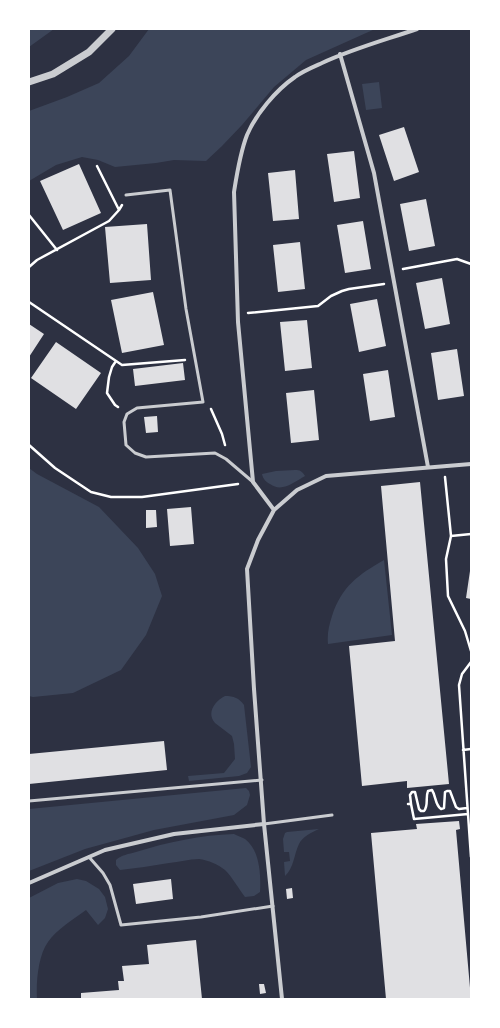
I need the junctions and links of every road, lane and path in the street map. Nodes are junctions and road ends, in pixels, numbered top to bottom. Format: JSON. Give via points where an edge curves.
{"nodes":[{"id":1,"x":112,"y":29,"type":"edge"},
{"id":2,"x":417,"y":29,"type":"edge"},
{"id":3,"x":340,"y":54,"type":"junction"},
{"id":4,"x":29,"y":82,"type":"edge"},
{"id":5,"x":97,"y":166,"type":"dead end"},
{"id":6,"x":126,"y":195,"type":"joint"},
{"id":7,"x":119,"y":210,"type":"junction"},
{"id":8,"x":29,"y":215,"type":"edge"},
{"id":9,"x":57,"y":250,"type":"junction"},
{"id":10,"x":471,"y":264,"type":"edge"},
{"id":11,"x":29,"y":267,"type":"edge"},
{"id":12,"x":392,"y":271,"type":"junction"},
{"id":13,"x":394,"y":283,"type":"junction"},
{"id":14,"x":29,"y":302,"type":"edge"},
{"id":15,"x":237,"y":314,"type":"junction"},
{"id":16,"x":195,"y":359,"type":"junction"},
{"id":17,"x":116,"y":361,"type":"junction"},
{"id":18,"x":203,"y":402,"type":"junction"},
{"id":19,"x":127,"y":414,"type":"junction"},
{"id":20,"x":29,"y":445,"type":"edge"},
{"id":21,"x":226,"y":459,"type":"junction"},
{"id":22,"x":471,"y":464,"type":"edge"},
{"id":23,"x":428,"y":467,"type":"junction"},
{"id":24,"x":445,"y":475,"type":"dead end"},
{"id":25,"x":253,"y":482,"type":"junction"},
{"id":26,"x":274,"y":510,"type":"junction"},
{"id":27,"x":471,"y":534,"type":"edge"},
{"id":28,"x":451,"y":536,"type":"junction"},
{"id":29,"x":471,"y":651,"type":"edge"},
{"id":30,"x":471,"y":662,"type":"edge"},
{"id":31,"x":471,"y":749,"type":"edge"},
{"id":32,"x":463,"y":750,"type":"junction"},
{"id":33,"x":262,"y":780,"type":"junction"},
{"id":34,"x":29,"y":801,"type":"edge"},
{"id":35,"x":459,"y":808,"type":"junction"},
{"id":36,"x":467,"y":808,"type":"junction"},
{"id":37,"x":460,"y":814,"type":"junction"},
{"id":38,"x":468,"y":814,"type":"junction"},
{"id":39,"x":332,"y":815,"type":"dead end"},
{"id":40,"x":264,"y":824,"type":"junction"},
{"id":41,"x":471,"y":857,"type":"edge"},
{"id":42,"x":89,"y":858,"type":"junction"},
{"id":43,"x":29,"y":883,"type":"edge"},
{"id":44,"x":273,"y":906,"type":"junction"},
{"id":45,"x":282,"y":999,"type":"edge"}],
"edges":[{"from":1,"to":4,"type":"street","via":[[89,52],[53,74]]},
{"from":2,"to":3,"type":"street"},
{"from":3,"to":12,"type":"street","via":[[374,173]]},
{"from":3,"to":15,"type":"street","via":[[295,76],[269,102],[247,135],[234,192]]},
{"from":5,"to":7,"type":"path"},
{"from":6,"to":7,"type":"path"},
{"from":6,"to":16,"type":"lane","via":[[170,190]]},
{"from":7,"to":9,"type":"path","via":[[110,221]]},
{"from":8,"to":9,"type":"path"},
{"from":9,"to":11,"type":"path"},
{"from":10,"to":12,"type":"path","via":[[457,259]]},
{"from":12,"to":13,"type":"street"},
{"from":13,"to":15,"type":"path","via":[[342,291],[318,306]]},
{"from":13,"to":23,"type":"street"},
{"from":14,"to":17,"type":"path"},
{"from":15,"to":25,"type":"street"},
{"from":16,"to":17,"type":"path","via":[[122,365]]},
{"from":16,"to":18,"type":"lane"},
{"from":17,"to":19,"type":"path","via":[[112,367],[107,393],[115,405]]},
{"from":18,"to":19,"type":"lane","via":[[137,408]]},
{"from":18,"to":21,"type":"path","via":[[210,407],[217,419],[226,448]]},
{"from":19,"to":21,"type":"lane","via":[[124,422],[126,445],[135,454],[146,457],[214,453]]},
{"from":20,"to":25,"type":"path","via":[[54,468],[91,492],[111,497],[142,497]]},
{"from":21,"to":25,"type":"lane"},
{"from":22,"to":23,"type":"street"},
{"from":23,"to":26,"type":"street","via":[[326,476],[297,490]]},
{"from":24,"to":28,"type":"path"},
{"from":25,"to":26,"type":"street"},
{"from":26,"to":33,"type":"street","via":[[258,540],[247,570]]},
{"from":27,"to":28,"type":"path"},
{"from":28,"to":29,"type":"path","via":[[446,559],[448,596],[465,631]]},
{"from":30,"to":32,"type":"path","via":[[462,674],[459,685]]},
{"from":31,"to":32,"type":"path"},
{"from":32,"to":36,"type":"path"},
{"from":33,"to":34,"type":"lane"},
{"from":33,"to":40,"type":"street"},
{"from":35,"to":36,"type":"path"},
{"from":35,"to":37,"type":"path"},
{"from":35,"to":37,"type":"path","via":[[447,790],[444,808],[441,809],[432,790],[427,794],[424,811],[419,809],[415,792],[410,795],[414,818]]},
{"from":36,"to":38,"type":"path"},
{"from":37,"to":38,"type":"path"},
{"from":38,"to":41,"type":"path"},
{"from":39,"to":40,"type":"lane"},
{"from":40,"to":42,"type":"street","via":[[174,834],[105,850]]},
{"from":40,"to":44,"type":"street"},
{"from":42,"to":43,"type":"street"},
{"from":42,"to":44,"type":"lane","via":[[110,885],[121,925]]},
{"from":44,"to":45,"type":"street"}]}
